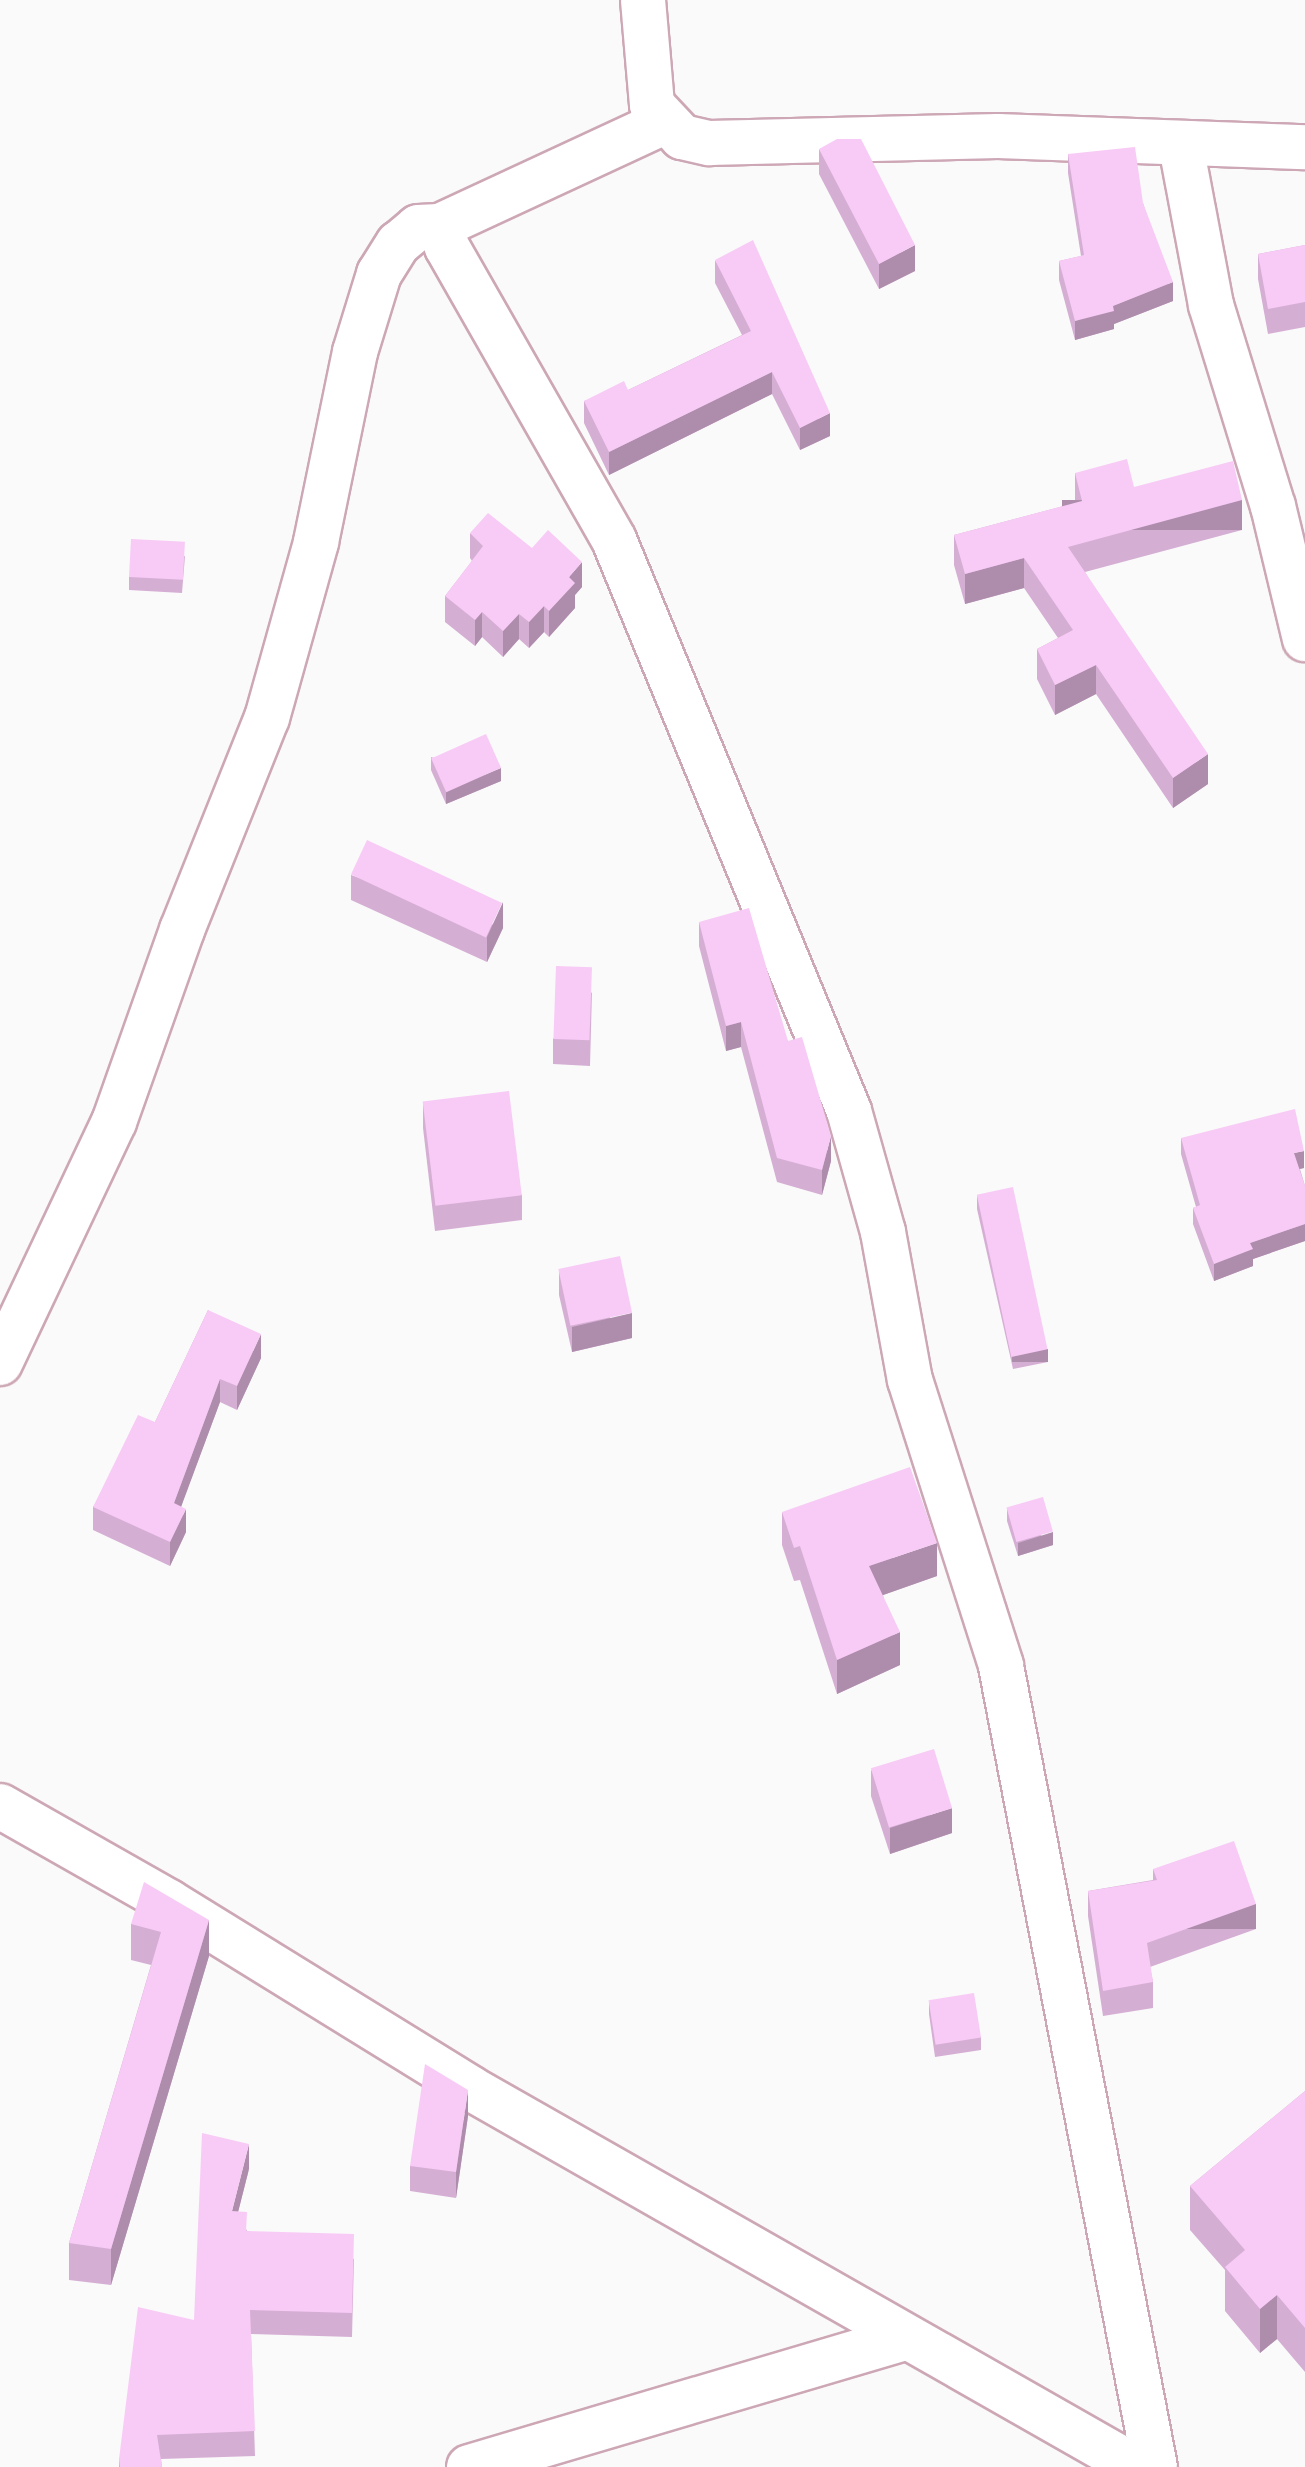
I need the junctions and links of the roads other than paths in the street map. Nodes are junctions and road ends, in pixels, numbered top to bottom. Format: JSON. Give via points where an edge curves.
{"nodes":[{"id":1,"x":643,"y":0,"type":"edge"},
{"id":2,"x":664,"y":122,"type":"junction"},
{"id":3,"x":1181,"y":146,"type":"junction"},
{"id":4,"x":1305,"y":147,"type":"edge"},
{"id":5,"x":440,"y":226,"type":"junction"},
{"id":6,"x":1305,"y":639,"type":"edge"},
{"id":7,"x":0,"y":1363,"type":"edge"},
{"id":8,"x":0,"y":1806,"type":"edge"},
{"id":9,"x":904,"y":2338,"type":"junction"},
{"id":10,"x":469,"y":2467,"type":"edge"},
{"id":11,"x":1136,"y":2467,"type":"edge"},
{"id":12,"x":1155,"y":2467,"type":"edge"}],
"edges":[{"from":1,"to":2,"type":"street","via":[[652,105]]},
{"from":2,"to":3,"type":"street","via":[[682,137],[709,143],[998,136]]},
{"from":2,"to":5,"type":"street"},
{"from":3,"to":4,"type":"street"},
{"from":3,"to":6,"type":"street","via":[[1211,305],[1273,506]]},
{"from":5,"to":7,"type":"street","via":[[418,227],[398,244],[379,274],[355,352],[316,542],[267,718],[182,930],[114,1122]]},
{"from":5,"to":12,"type":"street","via":[[447,247],[614,540],[849,1111],[883,1232],[910,1380],[1001,1666]]},
{"from":8,"to":9,"type":"street","via":[[169,1902],[470,2088]]},
{"from":9,"to":10,"type":"street"},
{"from":9,"to":11,"type":"street"}]}
